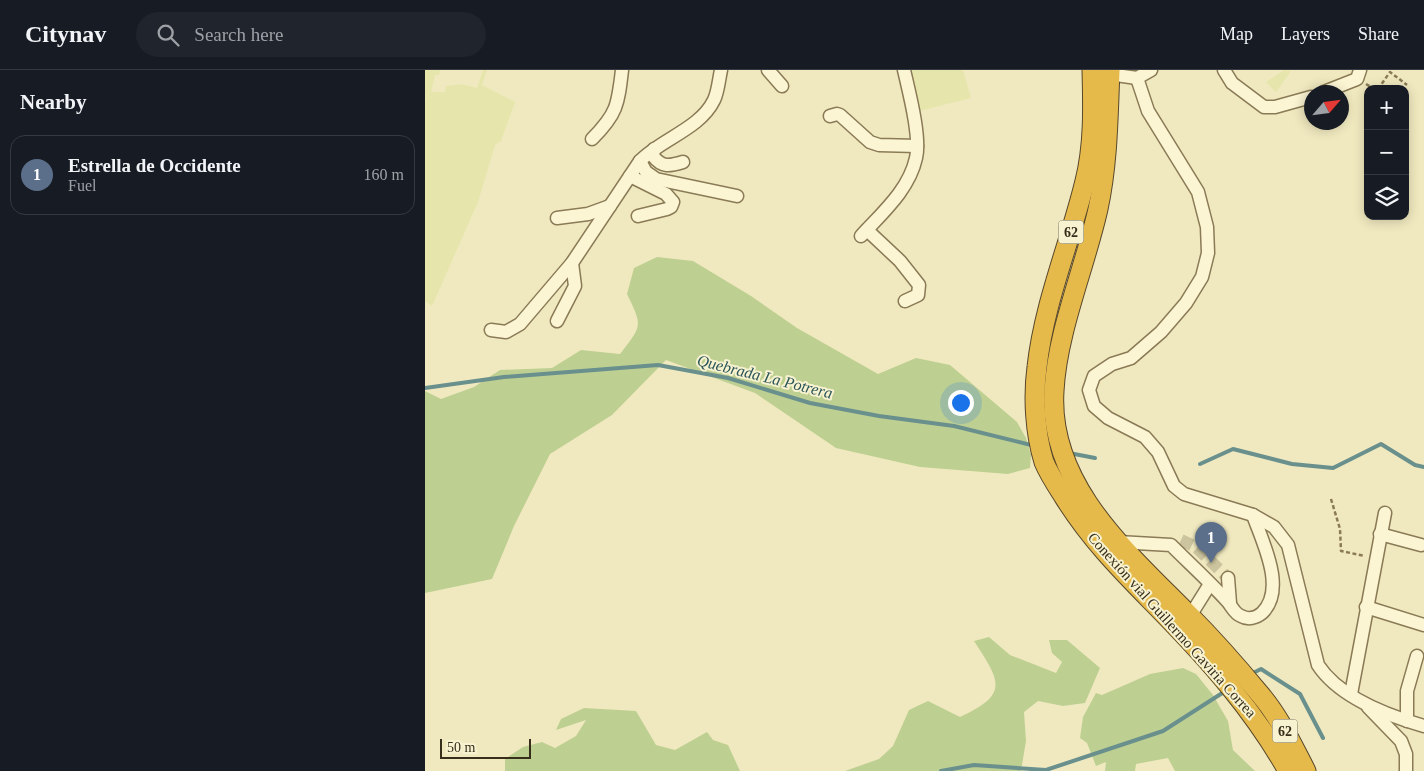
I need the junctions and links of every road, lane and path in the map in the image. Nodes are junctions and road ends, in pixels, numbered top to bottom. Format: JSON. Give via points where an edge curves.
{"nodes":[{"id":1,"x":622,"y":70,"type":"edge"},
{"id":2,"x":721,"y":70,"type":"edge"},
{"id":3,"x":768,"y":70,"type":"edge"},
{"id":4,"x":904,"y":70,"type":"edge"},
{"id":5,"x":1151,"y":70,"type":"edge"},
{"id":6,"x":1224,"y":70,"type":"edge"},
{"id":7,"x":1360,"y":70,"type":"edge"},
{"id":8,"x":1104,"y":71,"type":"edge"},
{"id":9,"x":1137,"y":78,"type":"junction"},
{"id":10,"x":1407,"y":84,"type":"dead end"},
{"id":11,"x":1341,"y":85,"type":"edge"},
{"id":12,"x":1381,"y":85,"type":"edge"},
{"id":13,"x":782,"y":86,"type":"dead end"},
{"id":14,"x":1304,"y":99,"type":"edge"},
{"id":15,"x":830,"y":116,"type":"dead end"},
{"id":16,"x":592,"y":139,"type":"dead end"},
{"id":17,"x":917,"y":146,"type":"junction"},
{"id":18,"x":653,"y":149,"type":"junction"},
{"id":19,"x":640,"y":161,"type":"junction"},
{"id":20,"x":683,"y":162,"type":"dead end"},
{"id":21,"x":630,"y":176,"type":"junction"},
{"id":22,"x":737,"y":196,"type":"dead end"},
{"id":23,"x":610,"y":206,"type":"junction"},
{"id":24,"x":638,"y":216,"type":"dead end"},
{"id":25,"x":557,"y":218,"type":"dead end"},
{"id":26,"x":573,"y":263,"type":"junction"},
{"id":27,"x":905,"y":301,"type":"dead end"},
{"id":28,"x":557,"y":321,"type":"dead end"},
{"id":29,"x":491,"y":330,"type":"dead end"},
{"id":30,"x":1045,"y":392,"type":"junction"},
{"id":31,"x":1331,"y":499,"type":"dead end"},
{"id":32,"x":1385,"y":513,"type":"dead end"},
{"id":33,"x":1253,"y":515,"type":"junction"},
{"id":34,"x":1381,"y":534,"type":"junction"},
{"id":35,"x":1118,"y":542,"type":"junction"},
{"id":36,"x":1421,"y":545,"type":"dead end"},
{"id":37,"x":1376,"y":557,"type":"junction"},
{"id":38,"x":1228,"y":578,"type":"tunnel mouth"},
{"id":39,"x":1210,"y":584,"type":"junction"},
{"id":40,"x":1229,"y":603,"type":"junction"},
{"id":41,"x":1366,"y":607,"type":"junction"},
{"id":42,"x":1190,"y":616,"type":"junction"},
{"id":43,"x":1424,"y":624,"type":"edge"},
{"id":44,"x":1214,"y":655,"type":"junction"},
{"id":45,"x":1417,"y":656,"type":"dead end"},
{"id":46,"x":1351,"y":694,"type":"junction"},
{"id":47,"x":1252,"y":698,"type":"junction"},
{"id":48,"x":1368,"y":707,"type":"junction"},
{"id":49,"x":1407,"y":721,"type":"junction"},
{"id":50,"x":1424,"y":726,"type":"edge"},
{"id":51,"x":1287,"y":771,"type":"edge"},
{"id":52,"x":1306,"y":771,"type":"edge"},
{"id":53,"x":1406,"y":771,"type":"edge"}],
"edges":[{"from":1,"to":16,"type":"street","via":[[619,101],[611,120]]},
{"from":2,"to":18,"type":"street","via":[[714,100],[701,118]]},
{"from":3,"to":13,"type":"street"},
{"from":4,"to":17,"type":"street"},
{"from":5,"to":9,"type":"street"},
{"from":6,"to":14,"type":"street","via":[[1232,83],[1264,107]]},
{"from":7,"to":11,"type":"street","via":[[1357,79]]},
{"from":8,"to":9,"type":"street"},
{"from":8,"to":30,"type":"highway","name":"Conexión vial Guillermo Gaviria Correa","number":"62","via":[[1085,181],[1041,342]]},
{"from":9,"to":33,"type":"street","via":[[1153,119],[1198,192],[1207,227],[1209,253],[1202,277],[1187,302],[1161,332],[1131,358],[1112,364],[1094,376],[1089,390],[1095,406],[1108,418],[1145,437],[1157,452],[1174,486],[1184,494]]},
{"from":10,"to":12,"type":"path","via":[[1390,72]]},
{"from":15,"to":17,"type":"street","via":[[837,114],[879,146]]},
{"from":17,"to":27,"type":"street","via":[[917,157],[908,180],[893,202],[864,233],[901,261],[919,285],[918,295]]},
{"from":18,"to":19,"type":"street"},
{"from":18,"to":20,"type":"street","via":[[657,163],[667,167]]},
{"from":19,"to":21,"type":"street"},
{"from":19,"to":22,"type":"street","via":[[646,172],[656,179]]},
{"from":21,"to":23,"type":"street"},
{"from":21,"to":24,"type":"street","via":[[666,194],[673,202],[667,209]]},
{"from":23,"to":25,"type":"street","via":[[588,214]]},
{"from":23,"to":26,"type":"street"},
{"from":26,"to":28,"type":"street","via":[[575,286]]},
{"from":26,"to":29,"type":"street","via":[[520,324],[506,332]]},
{"from":30,"to":35,"type":"highway","name":"Conexión vial Guillermo Gaviria Correa","number":"62","via":[[1071,475],[1098,518]]},
{"from":30,"to":44,"type":"highway","name":"Conexión vial Guillermo Gaviria Correa","number":"62","via":[[1038,432],[1052,478],[1105,555]]},
{"from":31,"to":37,"type":"path","via":[[1343,553]]},
{"from":32,"to":34,"type":"street"},
{"from":33,"to":40,"type":"street","via":[[1270,559],[1270,600],[1259,616],[1248,619],[1238,616]]},
{"from":33,"to":46,"type":"street","via":[[1275,527],[1288,545],[1318,665],[1324,674]]},
{"from":34,"to":36,"type":"street"},
{"from":34,"to":37,"type":"street"},
{"from":35,"to":39,"type":"street","via":[[1176,542]]},
{"from":35,"to":42,"type":"highway","name":"Conexión vial Guillermo Gaviria Correa","number":"62"},
{"from":37,"to":41,"type":"street"},
{"from":38,"to":40,"type":"street"},
{"from":39,"to":40,"type":"street"},
{"from":39,"to":42,"type":"street"},
{"from":41,"to":43,"type":"street"},
{"from":41,"to":46,"type":"street"},
{"from":42,"to":44,"type":"highway","name":"Conexión vial Guillermo Gaviria Correa","number":"62"},
{"from":44,"to":47,"type":"highway","name":"Conexión vial Guillermo Gaviria Correa","number":"62"},
{"from":45,"to":49,"type":"street","via":[[1407,691]]},
{"from":46,"to":48,"type":"street"},
{"from":47,"to":51,"type":"highway","name":"Conexión vial Guillermo Gaviria Correa","number":"62"},
{"from":47,"to":52,"type":"highway","name":"Conexión vial Guillermo Gaviria Correa","number":"62","via":[[1283,726]]},
{"from":48,"to":49,"type":"street"},
{"from":48,"to":53,"type":"street","via":[[1401,741],[1407,754]]},
{"from":49,"to":50,"type":"street"}]}
